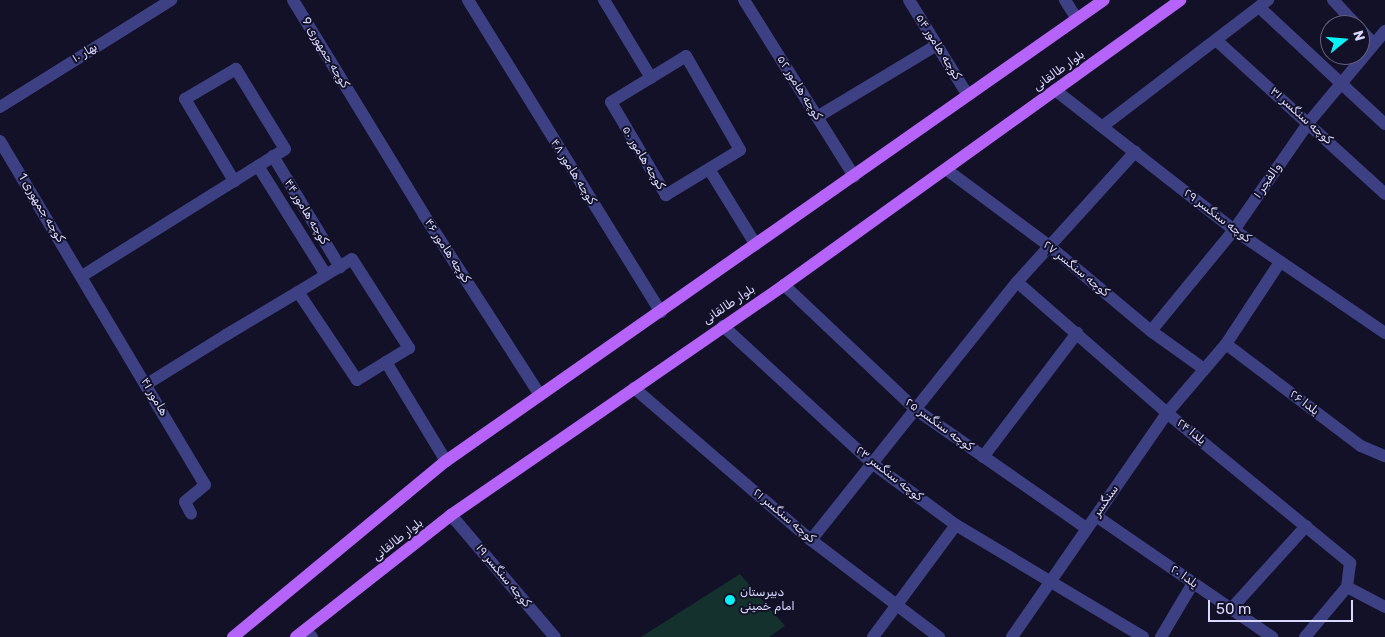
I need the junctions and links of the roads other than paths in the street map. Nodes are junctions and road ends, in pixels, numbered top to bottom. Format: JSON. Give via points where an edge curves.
{"nodes":[{"id":1,"x":293,"y":0,"type":"edge"},
{"id":2,"x":468,"y":0,"type":"edge"},
{"id":3,"x":604,"y":0,"type":"edge"},
{"id":4,"x":744,"y":0,"type":"edge"},
{"id":5,"x":909,"y":0,"type":"edge"},
{"id":6,"x":1065,"y":0,"type":"edge"},
{"id":7,"x":1104,"y":0,"type":"edge"},
{"id":8,"x":1180,"y":0,"type":"edge"},
{"id":9,"x":1333,"y":0,"type":"edge"},
{"id":10,"x":164,"y":2,"type":"edge"},
{"id":11,"x":1264,"y":4,"type":"edge"},
{"id":12,"x":1347,"y":15,"type":"edge"},
{"id":13,"x":1077,"y":19,"type":"junction"},
{"id":14,"x":1385,"y":31,"type":"edge"},
{"id":15,"x":1216,"y":40,"type":"junction"},
{"id":16,"x":1370,"y":40,"type":"edge"},
{"id":17,"x":1373,"y":43,"type":"junction"},
{"id":18,"x":937,"y":45,"type":"junction"},
{"id":19,"x":650,"y":78,"type":"junction"},
{"id":20,"x":1343,"y":84,"type":"junction"},
{"id":21,"x":1055,"y":90,"type":"junction"},
{"id":22,"x":967,"y":94,"type":"junction"},
{"id":23,"x":0,"y":106,"type":"edge"},
{"id":24,"x":357,"y":106,"type":"joint"},
{"id":25,"x":817,"y":117,"type":"junction"},
{"id":26,"x":1309,"y":122,"type":"junction"},
{"id":27,"x":1385,"y":124,"type":"edge"},
{"id":28,"x":1103,"y":126,"type":"junction"},
{"id":29,"x":0,"y":141,"type":"edge"},
{"id":30,"x":1135,"y":152,"type":"junction"},
{"id":31,"x":273,"y":156,"type":"junction"},
{"id":32,"x":258,"y":166,"type":"junction"},
{"id":33,"x":709,"y":169,"type":"junction"},
{"id":34,"x":947,"y":170,"type":"junction"},
{"id":35,"x":854,"y":176,"type":"junction"},
{"id":36,"x":234,"y":180,"type":"junction"},
{"id":37,"x":1385,"y":194,"type":"edge"},
{"id":38,"x":304,"y":207,"type":"junction"},
{"id":39,"x":289,"y":216,"type":"junction"},
{"id":40,"x":1234,"y":230,"type":"junction"},
{"id":41,"x":756,"y":245,"type":"junction"},
{"id":42,"x":1048,"y":245,"type":"junction"},
{"id":43,"x":1280,"y":262,"type":"junction"},
{"id":44,"x":340,"y":267,"type":"junction"},
{"id":45,"x":326,"y":275,"type":"junction"},
{"id":46,"x":82,"y":276,"type":"junction"},
{"id":47,"x":1017,"y":282,"type":"junction"},
{"id":48,"x":784,"y":285,"type":"junction"},
{"id":49,"x":298,"y":292,"type":"junction"},
{"id":50,"x":661,"y":312,"type":"junction"},
{"id":51,"x":723,"y":326,"type":"junction"},
{"id":52,"x":1151,"y":330,"type":"junction"},
{"id":53,"x":1077,"y":333,"type":"junction"},
{"id":54,"x":1385,"y":333,"type":"edge"},
{"id":55,"x":1226,"y":344,"type":"junction"},
{"id":56,"x":386,"y":362,"type":"junction"},
{"id":57,"x":1204,"y":369,"type":"junction"},
{"id":58,"x":147,"y":384,"type":"junction"},
{"id":59,"x":634,"y":388,"type":"junction"},
{"id":60,"x":540,"y":395,"type":"junction"},
{"id":61,"x":915,"y":409,"type":"junction"},
{"id":62,"x":1167,"y":412,"type":"junction"},
{"id":63,"x":1385,"y":456,"type":"edge"},
{"id":64,"x":983,"y":457,"type":"junction"},
{"id":65,"x":446,"y":461,"type":"junction"},
{"id":66,"x":873,"y":464,"type":"junction"},
{"id":67,"x":191,"y":514,"type":"dead end"},
{"id":68,"x":452,"y":515,"type":"junction"},
{"id":69,"x":1096,"y":516,"type":"junction"},
{"id":70,"x":956,"y":525,"type":"junction"},
{"id":71,"x":1306,"y":526,"type":"junction"},
{"id":72,"x":1086,"y":528,"type":"junction"},
{"id":73,"x":811,"y":540,"type":"junction"},
{"id":74,"x":1048,"y":582,"type":"junction"},
{"id":75,"x":1193,"y":583,"type":"junction"},
{"id":76,"x":1347,"y":587,"type":"junction"},
{"id":77,"x":896,"y":607,"type":"junction"},
{"id":78,"x":1385,"y":607,"type":"edge"},
{"id":79,"x":1231,"y":609,"type":"junction"},
{"id":80,"x":304,"y":635,"type":"edge"},
{"id":81,"x":233,"y":637,"type":"edge"},
{"id":82,"x":555,"y":637,"type":"edge"},
{"id":83,"x":873,"y":637,"type":"edge"},
{"id":84,"x":939,"y":637,"type":"edge"},
{"id":85,"x":1012,"y":637,"type":"edge"},
{"id":86,"x":1143,"y":637,"type":"edge"},
{"id":87,"x":1161,"y":637,"type":"edge"},
{"id":88,"x":1272,"y":637,"type":"edge"},
{"id":89,"x":1305,"y":637,"type":"edge"}],
"edges":[{"from":1,"to":24,"type":"street","name":"کوچه جمهوری 9"},
{"from":2,"to":50,"type":"street","name":"کوچه هامور ۴۸"},
{"from":3,"to":19,"type":"street"},
{"from":4,"to":25,"type":"street","name":"کوچه هامور ۵۲"},
{"from":5,"to":18,"type":"street","name":"کوچه هامور ۵۴"},
{"from":6,"to":13,"type":"street"},
{"from":7,"to":13,"type":"main road"},
{"from":8,"to":21,"type":"main road","name":"بلوار طالقانی"},
{"from":9,"to":12,"type":"street"},
{"from":10,"to":23,"type":"street","name":"بهار ۱۰"},
{"from":11,"to":15,"type":"street"},
{"from":11,"to":20,"type":"street"},
{"from":13,"to":22,"type":"main road"},
{"from":14,"to":17,"type":"street","name":"والفجر ۱"},
{"from":15,"to":26,"type":"street","name":"کوچه سنگسر ۳۱"},
{"from":15,"to":28,"type":"street"},
{"from":16,"to":17,"type":"street"},
{"from":17,"to":20,"type":"street","name":"والفجر ۱"},
{"from":18,"to":22,"type":"street","name":"کوچه هامور ۵۴"},
{"from":18,"to":25,"type":"street"},
{"from":19,"to":33,"type":"street","name":"کوچه هامور ۵۰","via":[[686,56],[740,150]]},
{"from":19,"to":33,"type":"street","name":"کوچه هامور ۵۰","via":[[611,102],[666,195]]},
{"from":20,"to":26,"type":"street","name":"والفجر ۱"},
{"from":20,"to":27,"type":"street"},
{"from":21,"to":28,"type":"street","name":"کوچه سنگسر ۲۹"},
{"from":21,"to":34,"type":"main road","name":"بلوار طالقانی"},
{"from":22,"to":35,"type":"main road"},
{"from":24,"to":60,"type":"street","name":"کوچه هامور ۴۶"},
{"from":25,"to":35,"type":"street","name":"کوچه هامور ۵۲"},
{"from":26,"to":37,"type":"street","name":"کوچه سنگسر ۳۱"},
{"from":26,"to":40,"type":"street","name":"والفجر ۱"},
{"from":28,"to":30,"type":"street","name":"کوچه سنگسر ۲۹"},
{"from":29,"to":46,"type":"street","name":"کوچه جمهوری 1"},
{"from":30,"to":40,"type":"street","name":"کوچه سنگسر ۲۹"},
{"from":30,"to":42,"type":"street"},
{"from":31,"to":32,"type":"street"},
{"from":31,"to":36,"type":"street","via":[[285,150],[236,70],[185,99]]},
{"from":31,"to":38,"type":"street","name":"کوچه هامور ۴۴"},
{"from":32,"to":36,"type":"street"},
{"from":32,"to":39,"type":"street","name":"کوچه هامور ۴۴"},
{"from":33,"to":41,"type":"street"},
{"from":34,"to":42,"type":"street","name":"کوچه سنگسر ۲۷"},
{"from":34,"to":48,"type":"main road","name":"بلوار طالقانی"},
{"from":35,"to":41,"type":"main road"},
{"from":36,"to":46,"type":"street"},
{"from":38,"to":39,"type":"street"},
{"from":38,"to":44,"type":"street","name":"کوچه هامور ۴۴"},
{"from":39,"to":45,"type":"street","name":"کوچه هامور ۴۴"},
{"from":40,"to":43,"type":"street","name":"کوچه سنگسر ۲۹"},
{"from":40,"to":52,"type":"street","name":"والفجر ۱"},
{"from":41,"to":50,"type":"main road"},
{"from":42,"to":47,"type":"street"},
{"from":42,"to":52,"type":"street","name":"کوچه سنگسر ۲۷"},
{"from":43,"to":54,"type":"street","name":"کوچه سنگسر ۲۹"},
{"from":43,"to":55,"type":"street","name":"سنگسر"},
{"from":44,"to":45,"type":"street"},
{"from":44,"to":56,"type":"street","via":[[352,259],[409,348]]},
{"from":45,"to":49,"type":"street"},
{"from":46,"to":58,"type":"street","name":"هامور ۴۱"},
{"from":47,"to":53,"type":"street","name":"یلدا ۲۴"},
{"from":47,"to":61,"type":"street"},
{"from":48,"to":51,"type":"main road","name":"بلوار طالقانی"},
{"from":48,"to":61,"type":"street","name":"کوچه سنگسر ۲۵"},
{"from":49,"to":56,"type":"street","via":[[357,380]]},
{"from":49,"to":58,"type":"street"},
{"from":50,"to":60,"type":"main road"},
{"from":51,"to":59,"type":"main road","name":"بلوار طالقانی"},
{"from":51,"to":66,"type":"street","name":"کوچه سنگسر ۲۳"},
{"from":52,"to":57,"type":"street","name":"کوچه سنگسر ۲۷"},
{"from":53,"to":62,"type":"street","name":"یلدا ۲۴"},
{"from":53,"to":64,"type":"street"},
{"from":55,"to":57,"type":"street","name":"سنگسر"},
{"from":55,"to":63,"type":"street","name":"یلدا ۲۶","via":[[1361,446]]},
{"from":56,"to":65,"type":"street"},
{"from":57,"to":62,"type":"street","name":"سنگسر"},
{"from":58,"to":67,"type":"street","name":"هامور ۴۱","via":[[205,485],[185,502]]},
{"from":59,"to":68,"type":"main road","name":"بلوار طالقانی"},
{"from":59,"to":73,"type":"street","name":"کوچه سنگسر ۲۱"},
{"from":60,"to":65,"type":"main road"},
{"from":61,"to":64,"type":"street","name":"کوچه سنگسر ۲۵"},
{"from":61,"to":66,"type":"street"},
{"from":62,"to":69,"type":"street","name":"سنگسر"},
{"from":62,"to":71,"type":"street","name":"یلدا ۲۴"},
{"from":64,"to":72,"type":"street","name":"کوچه سنگسر ۲۵"},
{"from":65,"to":81,"type":"main road"},
{"from":66,"to":70,"type":"street","name":"کوچه سنگسر ۲۳"},
{"from":66,"to":73,"type":"street"},
{"from":68,"to":80,"type":"main road","name":"بلوار طالقانی"},
{"from":68,"to":82,"type":"street","name":"کوچه سنگسر ۱۹"},
{"from":69,"to":72,"type":"street","name":"سنگسر"},
{"from":69,"to":75,"type":"street","name":"یلدا ۲۰"},
{"from":70,"to":74,"type":"street","name":"کوچه سنگسر ۲۳"},
{"from":70,"to":77,"type":"street"},
{"from":71,"to":76,"type":"street","name":"یلدا ۲۴","via":[[1350,563]]},
{"from":71,"to":79,"type":"street"},
{"from":72,"to":74,"type":"street","name":"سنگسر"},
{"from":73,"to":77,"type":"street","name":"کوچه سنگسر ۲۱"},
{"from":74,"to":85,"type":"street","name":"سنگسر"},
{"from":74,"to":86,"type":"street","name":"کوچه سنگسر ۲۳"},
{"from":75,"to":79,"type":"street","name":"یلدا ۲۰"},
{"from":75,"to":87,"type":"street"},
{"from":76,"to":78,"type":"street"},
{"from":76,"to":89,"type":"street"},
{"from":77,"to":83,"type":"street"},
{"from":77,"to":84,"type":"street","name":"کوچه سنگسر ۲۱"},
{"from":79,"to":88,"type":"street","name":"یلدا ۲۰"}]}
